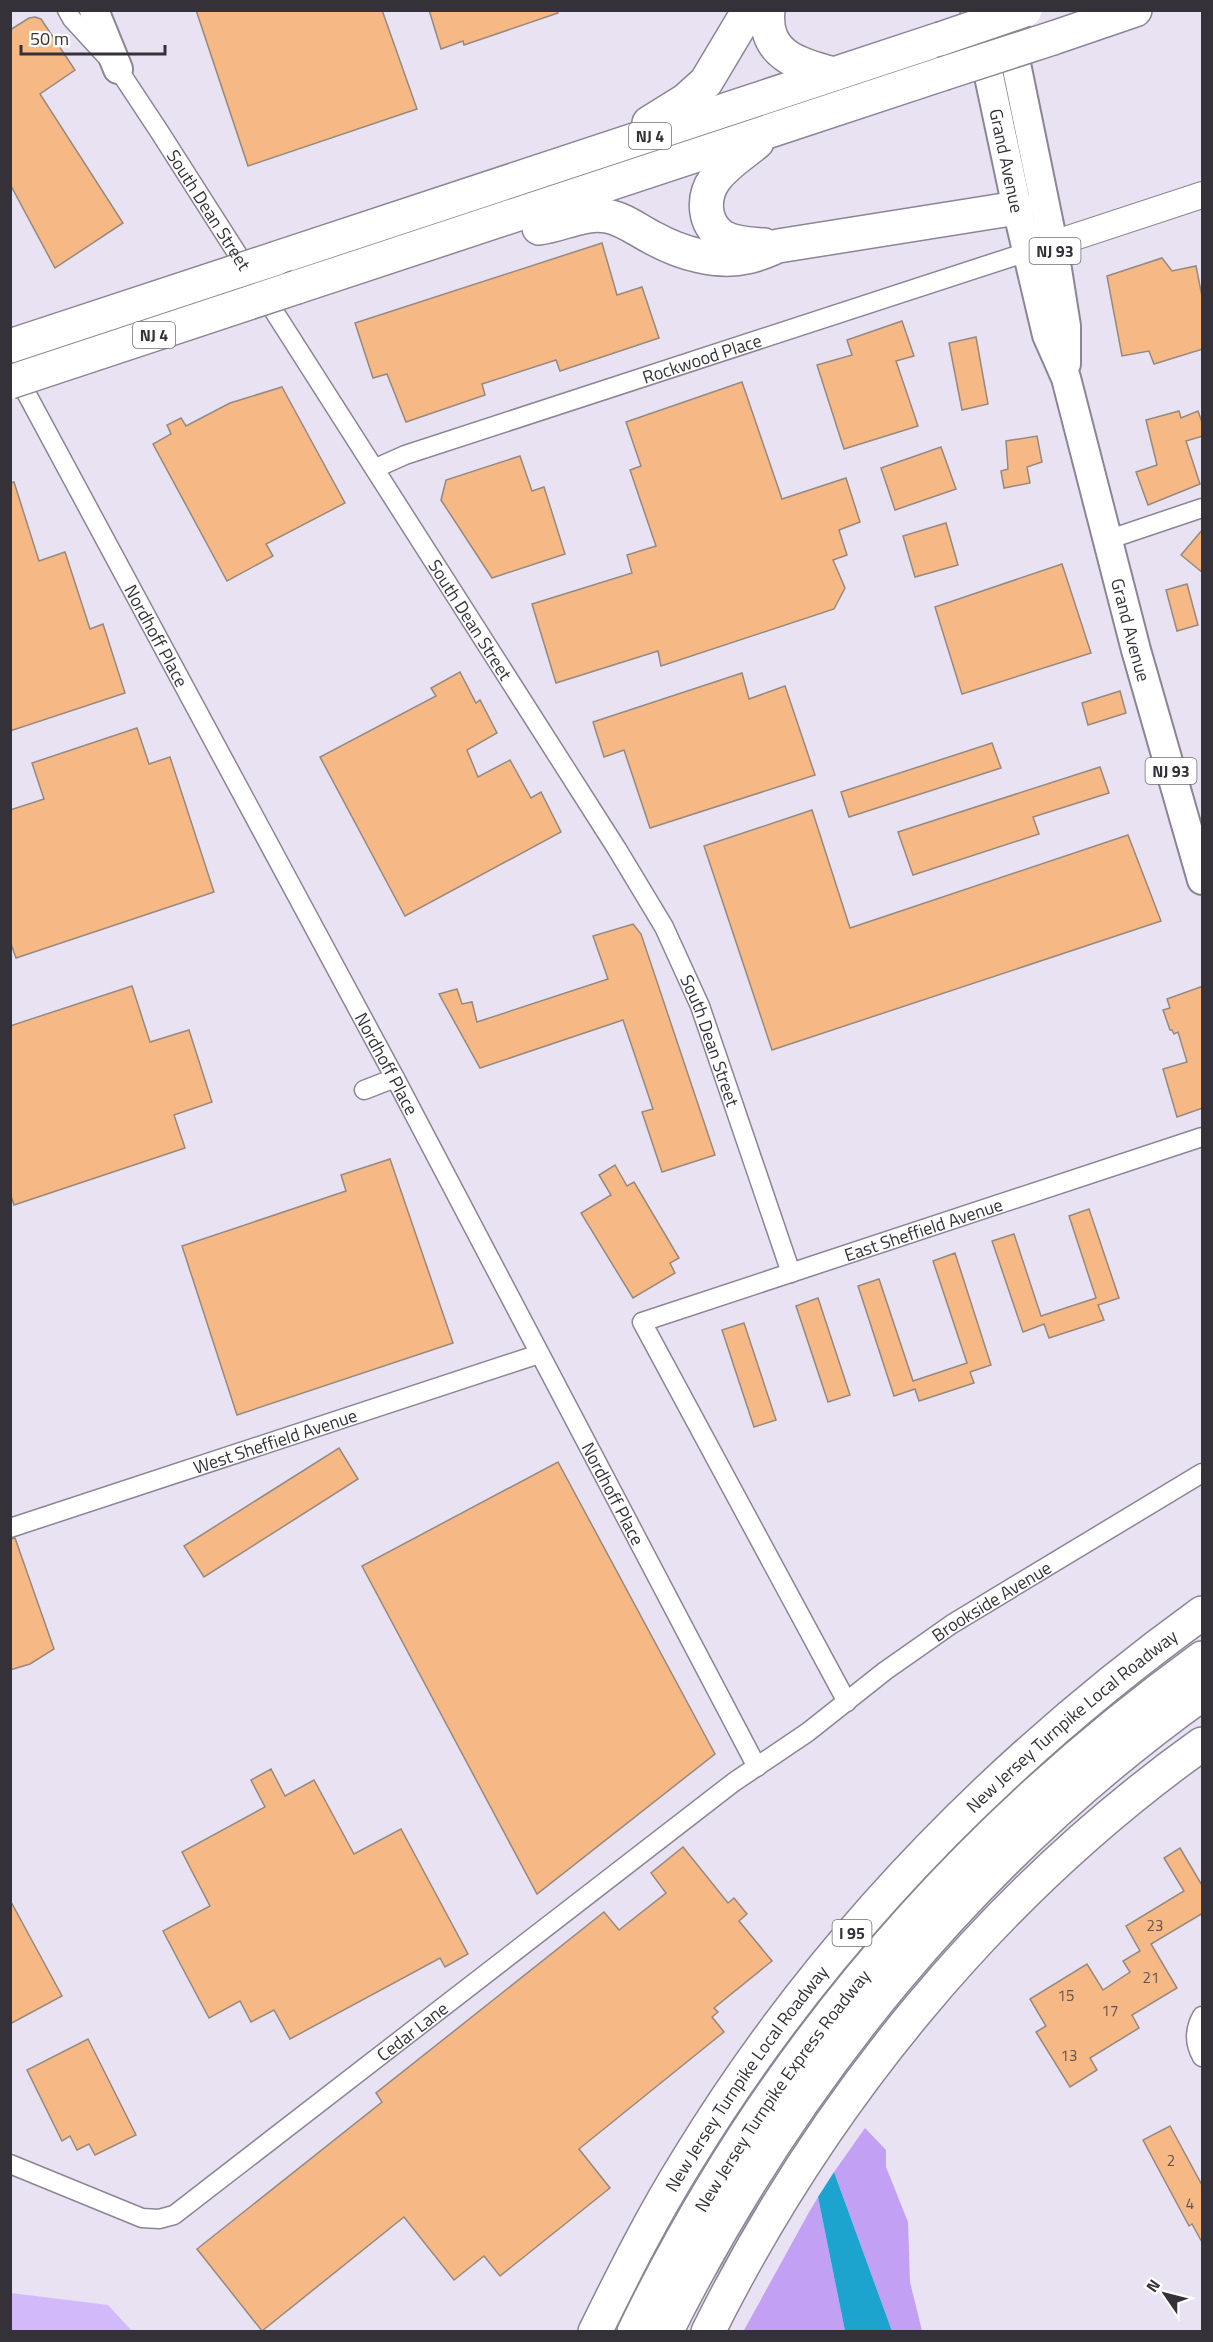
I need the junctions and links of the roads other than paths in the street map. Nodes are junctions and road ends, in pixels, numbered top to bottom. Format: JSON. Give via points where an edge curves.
{"nodes":[{"id":1,"x":67,"y":10,"type":"edge"},
{"id":2,"x":94,"y":10,"type":"edge"},
{"id":3,"x":749,"y":10,"type":"edge"},
{"id":4,"x":768,"y":10,"type":"edge"},
{"id":5,"x":975,"y":10,"type":"edge"},
{"id":6,"x":1005,"y":10,"type":"edge"},
{"id":7,"x":1025,"y":10,"type":"edge"},
{"id":8,"x":1135,"y":10,"type":"edge"},
{"id":9,"x":118,"y":69,"type":"junction"},
{"id":10,"x":834,"y":74,"type":"junction"},
{"id":11,"x":771,"y":131,"type":"junction"},
{"id":12,"x":608,"y":149,"type":"junction"},
{"id":13,"x":1203,"y":195,"type":"edge"},
{"id":14,"x":1017,"y":208,"type":"junction"},
{"id":15,"x":435,"y":241,"type":"junction"},
{"id":16,"x":778,"y":246,"type":"junction"},
{"id":17,"x":1040,"y":248,"type":"junction"},
{"id":18,"x":10,"y":346,"type":"edge"},
{"id":19,"x":10,"y":365,"type":"edge"},
{"id":20,"x":10,"y":382,"type":"edge"},
{"id":21,"x":376,"y":468,"type":"junction"},
{"id":22,"x":1203,"y":508,"type":"edge"},
{"id":23,"x":1107,"y":540,"type":"junction"},
{"id":24,"x":1203,"y":880,"type":"edge"},
{"id":25,"x":395,"y":1078,"type":"junction"},
{"id":26,"x":364,"y":1090,"type":"dead end"},
{"id":27,"x":1203,"y":1137,"type":"edge"},
{"id":28,"x":791,"y":1273,"type":"junction"},
{"id":29,"x":539,"y":1354,"type":"junction"},
{"id":30,"x":1203,"y":1473,"type":"edge"},
{"id":31,"x":10,"y":1528,"type":"edge"},
{"id":32,"x":1203,"y":1613,"type":"edge"},
{"id":33,"x":1203,"y":1658,"type":"edge"},
{"id":34,"x":1203,"y":1694,"type":"edge"},
{"id":35,"x":847,"y":1702,"type":"junction"},
{"id":36,"x":791,"y":1744,"type":"joint"},
{"id":37,"x":1203,"y":1744,"type":"edge"},
{"id":38,"x":757,"y":1767,"type":"junction"},
{"id":39,"x":1203,"y":2016,"type":"edge"},
{"id":40,"x":1203,"y":2057,"type":"edge"},
{"id":41,"x":10,"y":2164,"type":"edge"},
{"id":42,"x":595,"y":2331,"type":"edge"},
{"id":43,"x":634,"y":2331,"type":"edge"},
{"id":44,"x":666,"y":2331,"type":"edge"},
{"id":45,"x":708,"y":2331,"type":"edge"}],
"edges":[{"from":1,"to":9,"type":"street","name":"South Dean Street"},
{"from":2,"to":9,"type":"main road"},
{"from":3,"to":12,"type":"highway","via":[[706,82],[686,100]]},
{"from":4,"to":10,"type":"highway","via":[[768,25],[779,50],[795,63]]},
{"from":5,"to":14,"type":"main road","name":"Grand Avenue","number":"NJ 93"},
{"from":6,"to":17,"type":"main road","name":"Grand Avenue","number":"NJ 93"},
{"from":7,"to":10,"type":"highway","number":"NJ 4","bridge":true},
{"from":8,"to":11,"type":"highway","number":"NJ 4","bridge":true},
{"from":9,"to":21,"type":"street","name":"South Dean Street"},
{"from":10,"to":12,"type":"highway","number":"NJ 4"},
{"from":11,"to":15,"type":"highway","number":"NJ 4"},
{"from":11,"to":16,"type":"highway","via":[[717,176],[706,195],[705,206],[711,223],[724,237],[741,243]]},
{"from":12,"to":18,"type":"highway","number":"NJ 4","bridge":true},
{"from":13,"to":17,"type":"street","name":"Rockwood Place"},
{"from":14,"to":16,"type":"highway"},
{"from":14,"to":17,"type":"main road","name":"Grand Avenue","number":"NJ 93"},
{"from":15,"to":16,"type":"highway","via":[[605,216],[670,247],[703,256],[746,258]]},
{"from":15,"to":20,"type":"highway","number":"NJ 4","bridge":true},
{"from":17,"to":21,"type":"street","name":"Rockwood Place","via":[[405,455]]},
{"from":17,"to":23,"type":"main road","name":"Grand Avenue","number":"NJ 93","via":[[1047,335],[1066,378]]},
{"from":19,"to":25,"type":"street","name":"Nordhoff Place"},
{"from":21,"to":28,"type":"street","name":"South Dean Street","via":[[664,927],[710,1030]]},
{"from":22,"to":23,"type":"street"},
{"from":23,"to":24,"type":"main road","name":"Grand Avenue","number":"NJ 93"},
{"from":25,"to":26,"type":"street"},
{"from":25,"to":29,"type":"street","name":"Nordhoff Place"},
{"from":27,"to":28,"type":"street","name":"East Sheffield Avenue"},
{"from":28,"to":35,"type":"street","name":"East Sheffield Avenue","via":[[642,1322]]},
{"from":29,"to":31,"type":"street","name":"West Sheffield Avenue"},
{"from":29,"to":38,"type":"street","name":"Nordhoff Place"},
{"from":30,"to":35,"type":"street","name":"Brookside Avenue","via":[[952,1624]]},
{"from":32,"to":42,"type":"highway","name":"New Jersey Turnpike Local Roadway","number":"I 95","via":[[1110,1683],[1021,1759],[928,1848],[848,1936],[779,2024],[711,2122],[648,2228]]},
{"from":33,"to":43,"type":"highway","name":"New Jersey Turnpike Express Roadway","number":"I 95","via":[[1042,1786],[948,1877],[887,1945],[817,2032],[754,2120],[685,2234]]},
{"from":34,"to":44,"type":"highway","name":"New Jersey Turnpike Express Roadway","via":[[1129,1750],[1027,1839],[903,1970],[823,2070],[772,2143],[703,2259]]},
{"from":35,"to":36,"type":"street","name":"Brookside Avenue"},
{"from":36,"to":38,"type":"street","name":"Cedar Lane"},
{"from":37,"to":45,"type":"highway","via":[[1117,1809],[1034,1884],[920,2008],[844,2104],[801,2168],[756,2240]]},
{"from":38,"to":41,"type":"street","name":"Cedar Lane","via":[[174,2215],[159,2219],[142,2217]]},
{"from":39,"to":40,"type":"street","via":[[1196,2040]]}]}
